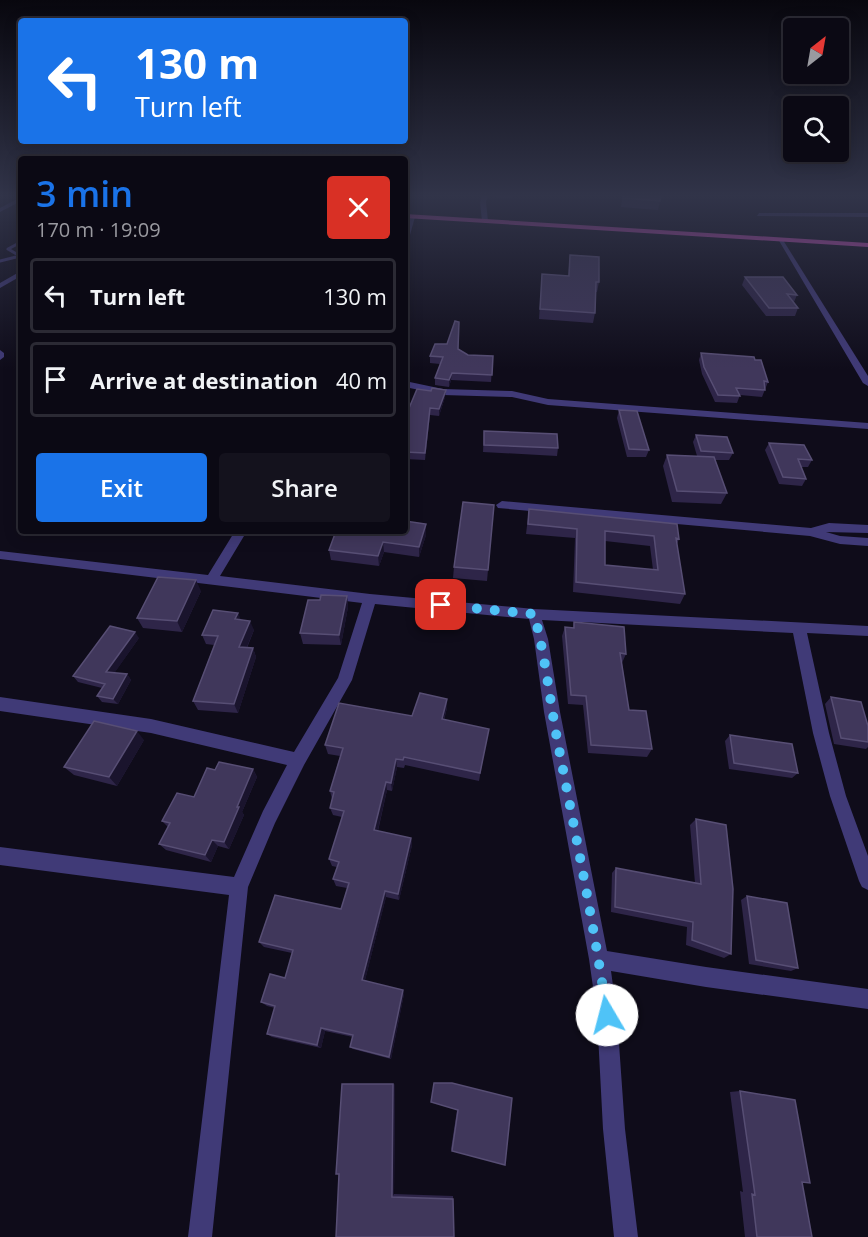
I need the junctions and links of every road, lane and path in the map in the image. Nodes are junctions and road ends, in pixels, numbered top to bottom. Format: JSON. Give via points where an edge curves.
{"nodes":[{"id":1,"x":790,"y":253,"type":"edge"},
{"id":2,"x":18,"y":256,"type":"edge"},
{"id":3,"x":0,"y":261,"type":"edge"},
{"id":4,"x":18,"y":275,"type":"edge"},
{"id":5,"x":0,"y":286,"type":"edge"},
{"id":6,"x":868,"y":383,"type":"edge"},
{"id":7,"x":408,"y":385,"type":"edge"},
{"id":8,"x":868,"y":426,"type":"edge"},
{"id":9,"x":502,"y":505,"type":"dead end"},
{"id":10,"x":868,"y":529,"type":"edge"},
{"id":11,"x":810,"y":532,"type":"junction"},
{"id":12,"x":239,"y":534,"type":"edge"},
{"id":13,"x":868,"y":542,"type":"edge"},
{"id":14,"x":0,"y":555,"type":"edge"},
{"id":15,"x":211,"y":580,"type":"junction"},
{"id":16,"x":370,"y":599,"type":"junction"},
{"id":17,"x":534,"y":614,"type":"junction"},
{"id":18,"x":799,"y":627,"type":"junction"},
{"id":19,"x":868,"y":631,"type":"edge"},
{"id":20,"x":0,"y":704,"type":"edge"},
{"id":21,"x":298,"y":760,"type":"junction"},
{"id":22,"x":0,"y":856,"type":"edge"},
{"id":23,"x":868,"y":881,"type":"edge"},
{"id":24,"x":239,"y":887,"type":"junction"},
{"id":25,"x":599,"y":959,"type":"junction"},
{"id":26,"x":868,"y":999,"type":"edge"},
{"id":27,"x":200,"y":1237,"type":"edge"},
{"id":28,"x":626,"y":1237,"type":"edge"}],
"edges":[{"from":1,"to":6,"type":"street"},
{"from":2,"to":3,"type":"lane"},
{"from":4,"to":5,"type":"street"},
{"from":7,"to":8,"type":"street","via":[[443,392],[512,394],[548,402]]},
{"from":9,"to":11,"type":"street"},
{"from":10,"to":11,"type":"street","via":[[829,527]]},
{"from":11,"to":13,"type":"street"},
{"from":12,"to":15,"type":"street"},
{"from":14,"to":15,"type":"street"},
{"from":15,"to":16,"type":"street"},
{"from":16,"to":17,"type":"street"},
{"from":16,"to":21,"type":"street","via":[[345,680]]},
{"from":17,"to":18,"type":"street"},
{"from":17,"to":25,"type":"street"},
{"from":18,"to":19,"type":"street"},
{"from":18,"to":23,"type":"street","via":[[823,743]]},
{"from":20,"to":21,"type":"street","via":[[151,726]]},
{"from":21,"to":24,"type":"street"},
{"from":22,"to":24,"type":"street"},
{"from":24,"to":27,"type":"street"},
{"from":25,"to":26,"type":"street"},
{"from":25,"to":28,"type":"street"}]}
